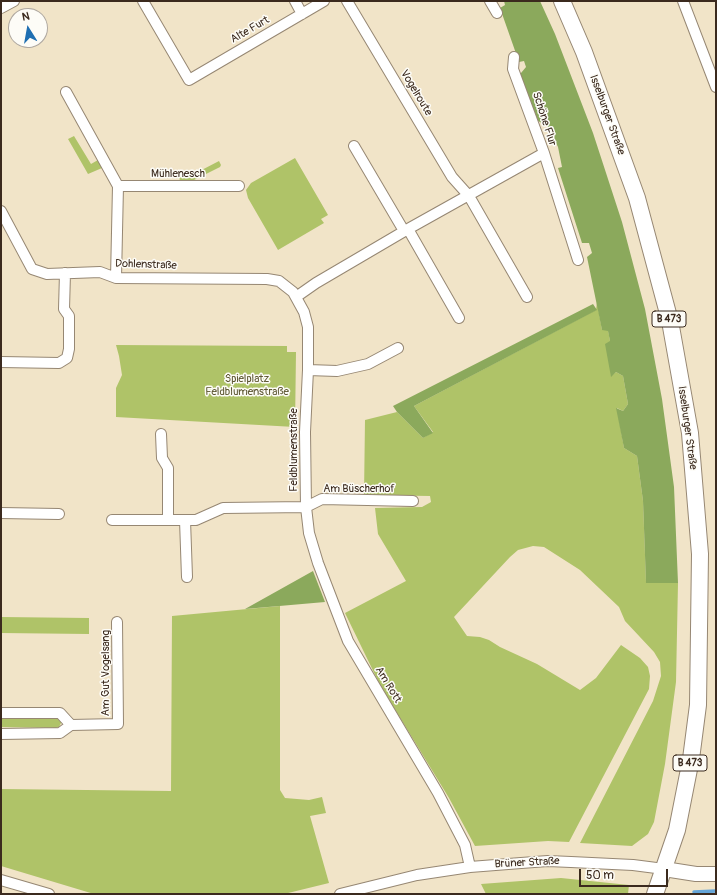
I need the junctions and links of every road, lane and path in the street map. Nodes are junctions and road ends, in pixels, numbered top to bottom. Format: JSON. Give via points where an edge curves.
{"nodes":[{"id":1,"x":14,"y":1,"type":"edge"},
{"id":2,"x":143,"y":1,"type":"edge"},
{"id":3,"x":294,"y":1,"type":"edge"},
{"id":4,"x":324,"y":1,"type":"edge"},
{"id":5,"x":347,"y":1,"type":"edge"},
{"id":6,"x":490,"y":1,"type":"edge"},
{"id":7,"x":562,"y":1,"type":"edge"},
{"id":8,"x":683,"y":1,"type":"edge"},
{"id":9,"x":1,"y":8,"type":"edge"},
{"id":10,"x":496,"y":13,"type":"dead end"},
{"id":11,"x":302,"y":14,"type":"junction"},
{"id":12,"x":514,"y":57,"type":"dead end"},
{"id":13,"x":716,"y":87,"type":"edge"},
{"id":14,"x":66,"y":92,"type":"dead end"},
{"id":15,"x":354,"y":146,"type":"dead end"},
{"id":16,"x":544,"y":153,"type":"junction"},
{"id":17,"x":118,"y":186,"type":"junction"},
{"id":18,"x":239,"y":186,"type":"dead end"},
{"id":19,"x":469,"y":196,"type":"junction"},
{"id":20,"x":1,"y":211,"type":"edge"},
{"id":21,"x":406,"y":230,"type":"junction"},
{"id":22,"x":578,"y":260,"type":"dead end"},
{"id":23,"x":64,"y":273,"type":"junction"},
{"id":24,"x":116,"y":278,"type":"junction"},
{"id":25,"x":527,"y":297,"type":"dead end"},
{"id":26,"x":296,"y":298,"type":"junction"},
{"id":27,"x":459,"y":318,"type":"dead end"},
{"id":28,"x":398,"y":348,"type":"dead end"},
{"id":29,"x":1,"y":362,"type":"edge"},
{"id":30,"x":308,"y":370,"type":"junction"},
{"id":31,"x":161,"y":434,"type":"dead end"},
{"id":32,"x":413,"y":501,"type":"dead end"},
{"id":33,"x":306,"y":507,"type":"junction"},
{"id":34,"x":1,"y":513,"type":"edge"},
{"id":35,"x":60,"y":514,"type":"dead end"},
{"id":36,"x":112,"y":520,"type":"dead end"},
{"id":37,"x":168,"y":520,"type":"junction"},
{"id":38,"x":185,"y":520,"type":"junction"},
{"id":39,"x":187,"y":577,"type":"dead end"},
{"id":40,"x":118,"y":622,"type":"dead end"},
{"id":41,"x":1,"y":713,"type":"edge"},
{"id":42,"x":71,"y":724,"type":"junction"},
{"id":43,"x":1,"y":734,"type":"edge"},
{"id":44,"x":470,"y":868,"type":"junction"},
{"id":45,"x":664,"y":869,"type":"junction"},
{"id":46,"x":716,"y":874,"type":"edge"},
{"id":47,"x":1,"y":880,"type":"edge"},
{"id":48,"x":49,"y":894,"type":"edge"},
{"id":49,"x":340,"y":894,"type":"edge"},
{"id":50,"x":655,"y":894,"type":"edge"}],
"edges":[{"from":1,"to":9,"type":"street"},
{"from":2,"to":11,"type":"street","name":"Alte Furt","via":[[189,80]]},
{"from":3,"to":11,"type":"street"},
{"from":4,"to":11,"type":"street","name":"Alte Furt"},
{"from":5,"to":19,"type":"street","name":"Vogelroute","via":[[452,177]]},
{"from":6,"to":10,"type":"street"},
{"from":7,"to":45,"type":"main road","name":"Isselburger Straße","number":"B 473","via":[[584,52],[637,198],[670,321],[690,432],[700,554],[698,705],[691,759],[677,830]]},
{"from":8,"to":13,"type":"street"},
{"from":12,"to":16,"type":"street","name":"Schöne Flur","via":[[514,69]]},
{"from":14,"to":17,"type":"street"},
{"from":15,"to":21,"type":"street"},
{"from":16,"to":19,"type":"street","name":"Schöne Flur"},
{"from":16,"to":22,"type":"street"},
{"from":17,"to":18,"type":"street","name":"Mühlenesch"},
{"from":17,"to":24,"type":"street"},
{"from":19,"to":21,"type":"street","name":"Schöne Flur"},
{"from":19,"to":25,"type":"street"},
{"from":20,"to":23,"type":"street","name":"Dohlenstraße","via":[[32,269],[48,274]]},
{"from":21,"to":26,"type":"street","name":"Schöne Flur","via":[[316,283]]},
{"from":21,"to":27,"type":"street"},
{"from":23,"to":24,"type":"street","name":"Dohlenstraße","via":[[100,272]]},
{"from":23,"to":29,"type":"street","via":[[64,309],[69,316],[67,358],[59,363]]},
{"from":24,"to":26,"type":"street","name":"Dohlenstraße","via":[[267,279],[279,281],[293,292]]},
{"from":26,"to":30,"type":"street","name":"Feldblumenstraße","via":[[304,312],[308,327]]},
{"from":28,"to":30,"type":"street","via":[[368,364],[338,371]]},
{"from":30,"to":33,"type":"street","name":"Feldblumenstraße","via":[[305,432]]},
{"from":31,"to":37,"type":"street","via":[[162,458],[168,468]]},
{"from":32,"to":33,"type":"street","name":"Am Büscherhof","via":[[322,499]]},
{"from":33,"to":38,"type":"street","via":[[223,508],[196,520]]},
{"from":33,"to":44,"type":"street","name":"Am Rott","via":[[309,533],[318,564],[348,641],[438,793],[465,845]]},
{"from":34,"to":35,"type":"street"},
{"from":36,"to":37,"type":"street"},
{"from":37,"to":38,"type":"street"},
{"from":38,"to":39,"type":"street"},
{"from":40,"to":42,"type":"street","name":"Am Gut Vogelsang","via":[[118,724]]},
{"from":41,"to":42,"type":"street","via":[[60,712]]},
{"from":42,"to":43,"type":"street","name":"Am Gut Vogelsang","via":[[60,733]]},
{"from":44,"to":45,"type":"street","name":"Brüner Straße","via":[[548,861]]},
{"from":44,"to":49,"type":"street","name":"Brüner Straße","via":[[417,875]]},
{"from":45,"to":46,"type":"main road","name":"Brüner Straße"},
{"from":45,"to":50,"type":"main road","number":"B 473"},
{"from":47,"to":48,"type":"street"}]}
